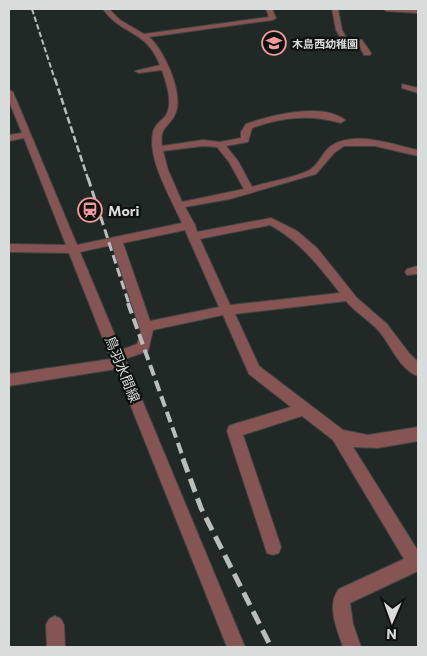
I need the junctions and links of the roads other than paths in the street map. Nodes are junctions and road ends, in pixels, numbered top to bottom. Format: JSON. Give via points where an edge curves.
{"nodes":[{"id":1,"x":106,"y":9,"type":"edge"},
{"id":2,"x":269,"y":9,"type":"edge"},
{"id":3,"x":335,"y":9,"type":"edge"},
{"id":4,"x":386,"y":9,"type":"edge"},
{"id":5,"x":418,"y":11,"type":"edge"},
{"id":6,"x":143,"y":36,"type":"junction"},
{"id":7,"x":367,"y":53,"type":"dead end"},
{"id":8,"x":164,"y":68,"type":"junction"},
{"id":9,"x":139,"y":71,"type":"dead end"},
{"id":10,"x":405,"y":86,"type":"dead end"},
{"id":11,"x":418,"y":91,"type":"edge"},
{"id":12,"x":9,"y":92,"type":"edge"},
{"id":13,"x":341,"y":120,"type":"dead end"},
{"id":14,"x":28,"y":136,"type":"junction"},
{"id":15,"x":9,"y":138,"type":"edge"},
{"id":16,"x":220,"y":144,"type":"junction"},
{"id":17,"x":159,"y":149,"type":"junction"},
{"id":18,"x":418,"y":153,"type":"edge"},
{"id":19,"x":249,"y":190,"type":"junction"},
{"id":20,"x":181,"y":204,"type":"junction"},
{"id":21,"x":190,"y":225,"type":"junction"},
{"id":22,"x":195,"y":236,"type":"junction"},
{"id":23,"x":116,"y":240,"type":"junction"},
{"id":24,"x":9,"y":248,"type":"edge"},
{"id":25,"x":75,"y":249,"type":"junction"},
{"id":26,"x":348,"y":296,"type":"junction"},
{"id":27,"x":227,"y":310,"type":"junction"},
{"id":28,"x":146,"y":326,"type":"junction"},
{"id":29,"x":118,"y":360,"type":"junction"},
{"id":30,"x":418,"y":368,"type":"edge"},
{"id":31,"x":9,"y":380,"type":"edge"},
{"id":32,"x":305,"y":409,"type":"junction"},
{"id":33,"x":418,"y":434,"type":"edge"},
{"id":34,"x":338,"y":435,"type":"junction"},
{"id":35,"x":273,"y":547,"type":"dead end"},
{"id":36,"x":417,"y":563,"type":"edge"},
{"id":37,"x":54,"y":625,"type":"dead end"},
{"id":38,"x":56,"y":647,"type":"edge"},
{"id":39,"x":236,"y":647,"type":"edge"},
{"id":40,"x":352,"y":647,"type":"edge"}],
"edges":[{"from":1,"to":6,"type":"street","via":[[119,23]]},
{"from":2,"to":6,"type":"street","via":[[273,18]]},
{"from":3,"to":7,"type":"street","via":[[345,41],[360,41]]},
{"from":4,"to":5,"type":"street"},
{"from":6,"to":8,"type":"street","via":[[158,51]]},
{"from":8,"to":9,"type":"street"},
{"from":8,"to":17,"type":"street","via":[[173,97],[168,117],[158,129]]},
{"from":10,"to":11,"type":"street"},
{"from":12,"to":14,"type":"street","name":"鳥羽水間線"},
{"from":13,"to":16,"type":"street","via":[[307,115],[275,119],[248,126],[245,140]]},
{"from":14,"to":15,"type":"street"},
{"from":14,"to":25,"type":"street","name":"鳥羽水間線"},
{"from":16,"to":17,"type":"street"},
{"from":16,"to":19,"type":"street"},
{"from":17,"to":20,"type":"street","via":[[170,188]]},
{"from":18,"to":19,"type":"street","via":[[365,142],[343,144],[331,150],[313,172]]},
{"from":19,"to":20,"type":"street"},
{"from":20,"to":21,"type":"street"},
{"from":21,"to":22,"type":"street"},
{"from":21,"to":23,"type":"street"},
{"from":22,"to":26,"type":"street","via":[[271,221],[293,233],[313,251]]},
{"from":22,"to":27,"type":"street"},
{"from":23,"to":25,"type":"street"},
{"from":23,"to":28,"type":"street"},
{"from":24,"to":25,"type":"street"},
{"from":25,"to":29,"type":"street","name":"鳥羽水間線"},
{"from":26,"to":27,"type":"street"},
{"from":26,"to":30,"type":"street","via":[[383,327],[404,357]]},
{"from":27,"to":28,"type":"street"},
{"from":27,"to":32,"type":"street","via":[[254,370]]},
{"from":28,"to":29,"type":"street","via":[[143,347]]},
{"from":29,"to":31,"type":"street"},
{"from":29,"to":39,"type":"street","name":"鳥羽水間線"},
{"from":32,"to":34,"type":"street"},
{"from":32,"to":35,"type":"street","via":[[234,431]]},
{"from":33,"to":34,"type":"street","via":[[366,444]]},
{"from":34,"to":36,"type":"street"},
{"from":36,"to":40,"type":"street","via":[[345,595],[341,600],[344,624]]},
{"from":37,"to":38,"type":"street"}]}
